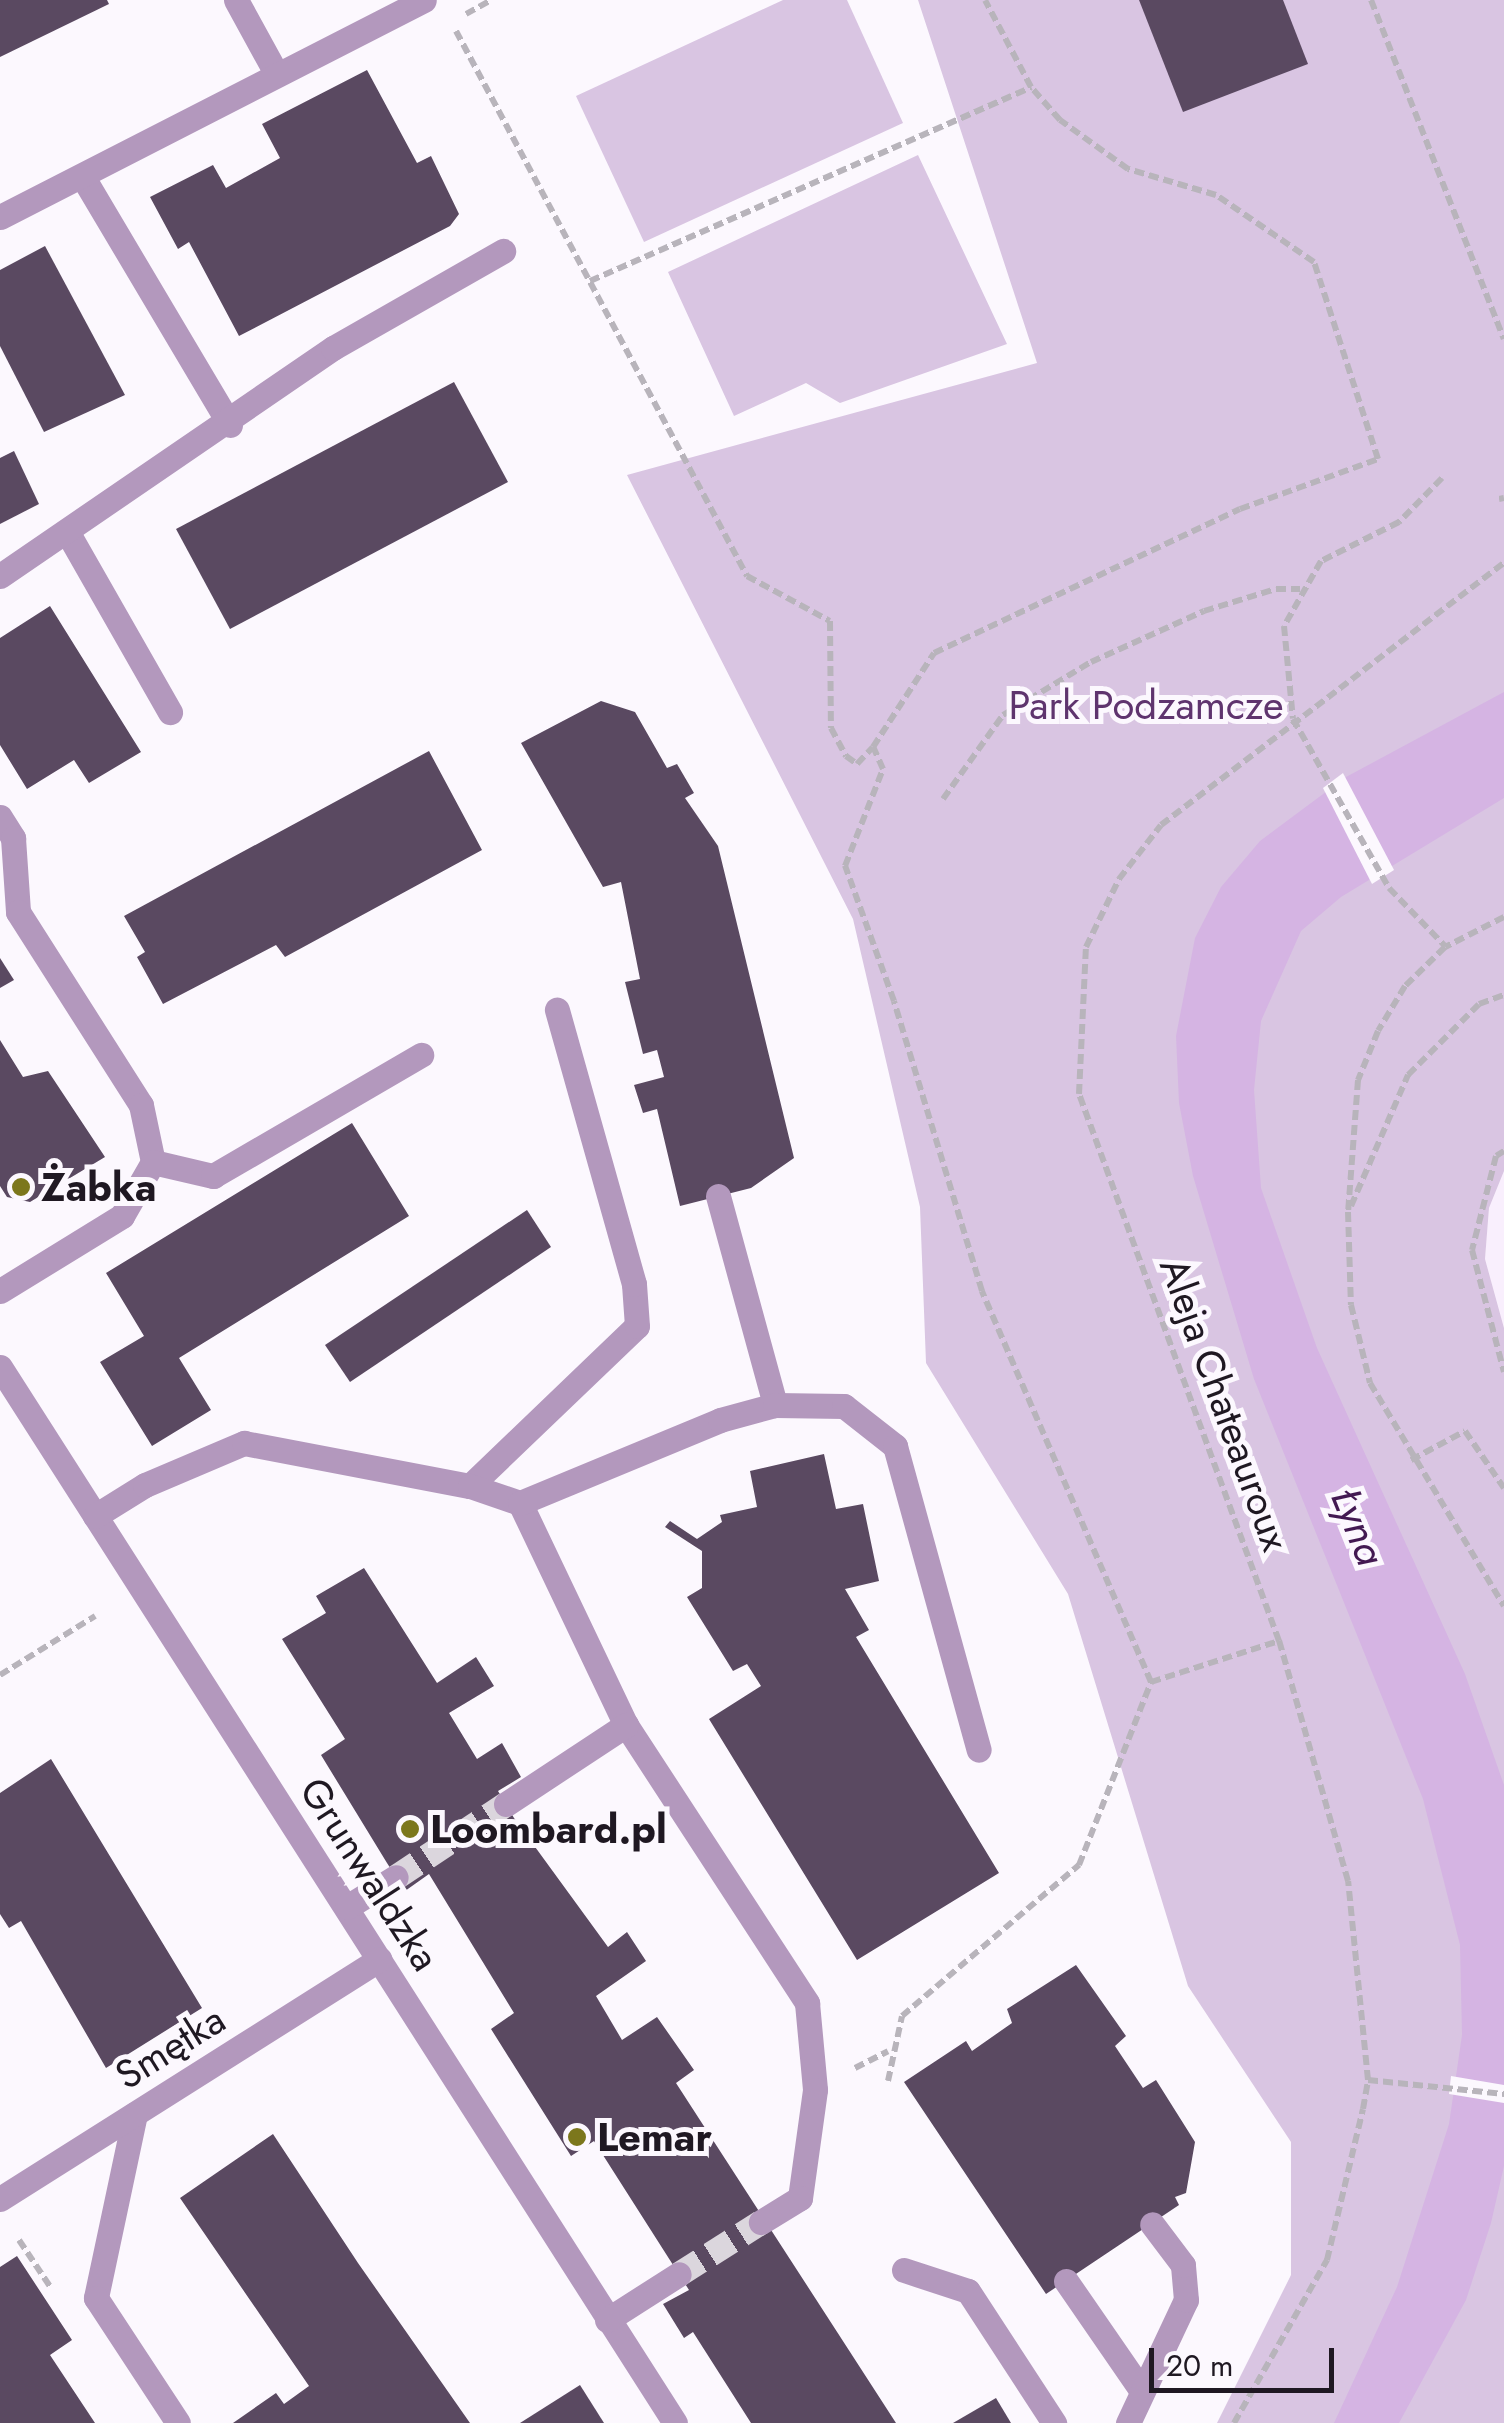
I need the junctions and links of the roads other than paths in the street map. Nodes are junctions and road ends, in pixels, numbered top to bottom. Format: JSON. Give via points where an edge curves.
{"nodes":[{"id":1,"x":236,"y":0,"type":"edge"},
{"id":2,"x":424,"y":0,"type":"edge"},
{"id":3,"x":278,"y":74,"type":"junction"},
{"id":4,"x":84,"y":180,"type":"junction"},
{"id":5,"x":0,"y":217,"type":"edge"},
{"id":6,"x":504,"y":251,"type":"dead end"},
{"id":7,"x":230,"y":425,"type":"junction"},
{"id":8,"x":69,"y":535,"type":"junction"},
{"id":9,"x":0,"y":576,"type":"edge"},
{"id":10,"x":170,"y":712,"type":"dead end"},
{"id":11,"x":0,"y":817,"type":"edge"},
{"id":12,"x":558,"y":1010,"type":"dead end"},
{"id":13,"x":420,"y":1056,"type":"dead end"},
{"id":14,"x":153,"y":1162,"type":"junction"},
{"id":15,"x":718,"y":1196,"type":"dead end"},
{"id":16,"x":0,"y":1291,"type":"edge"},
{"id":17,"x":1,"y":1370,"type":"edge"},
{"id":18,"x":775,"y":1405,"type":"junction"},
{"id":19,"x":470,"y":1486,"type":"junction"},
{"id":20,"x":520,"y":1503,"type":"junction"},
{"id":21,"x":96,"y":1516,"type":"junction"},
{"id":22,"x":626,"y":1725,"type":"junction"},
{"id":23,"x":979,"y":1750,"type":"dead end"},
{"id":24,"x":506,"y":1804,"type":"tunnel mouth"},
{"id":25,"x":396,"y":1877,"type":"tunnel mouth"},
{"id":26,"x":347,"y":1907,"type":"junction"},
{"id":27,"x":380,"y":1959,"type":"junction"},
{"id":28,"x":135,"y":2114,"type":"junction"},
{"id":29,"x":0,"y":2199,"type":"edge"},
{"id":30,"x":761,"y":2222,"type":"tunnel mouth"},
{"id":31,"x":1152,"y":2224,"type":"dead end"},
{"id":32,"x":904,"y":2270,"type":"dead end"},
{"id":33,"x":679,"y":2274,"type":"tunnel mouth"},
{"id":34,"x":1066,"y":2281,"type":"dead end"},
{"id":35,"x":607,"y":2320,"type":"junction"},
{"id":36,"x":1142,"y":2391,"type":"junction"},
{"id":37,"x":178,"y":2423,"type":"edge"},
{"id":38,"x":674,"y":2423,"type":"edge"},
{"id":39,"x":1054,"y":2423,"type":"edge"},
{"id":40,"x":1128,"y":2423,"type":"edge"}],
"edges":[{"from":1,"to":3,"type":"street"},
{"from":2,"to":3,"type":"street"},
{"from":3,"to":4,"type":"street"},
{"from":4,"to":5,"type":"street"},
{"from":4,"to":7,"type":"street"},
{"from":6,"to":7,"type":"street","via":[[334,348]]},
{"from":7,"to":8,"type":"street"},
{"from":8,"to":9,"type":"street"},
{"from":8,"to":10,"type":"street"},
{"from":11,"to":14,"type":"street","via":[[13,838],[18,912],[141,1105]]},
{"from":12,"to":19,"type":"street","via":[[634,1284],[637,1326]]},
{"from":13,"to":14,"type":"street","via":[[213,1176]]},
{"from":14,"to":16,"type":"street","via":[[122,1216]]},
{"from":15,"to":18,"type":"street"},
{"from":17,"to":21,"type":"street","name":"Grunwaldzka"},
{"from":18,"to":20,"type":"street","via":[[720,1420]]},
{"from":18,"to":23,"type":"street","via":[[844,1406],[895,1446]]},
{"from":19,"to":20,"type":"street"},
{"from":19,"to":21,"type":"street","via":[[244,1443],[145,1486]]},
{"from":20,"to":22,"type":"street"},
{"from":21,"to":26,"type":"street","name":"Grunwaldzka"},
{"from":22,"to":24,"type":"street"},
{"from":22,"to":30,"type":"street","via":[[807,2003],[814,2090],[800,2198]]},
{"from":25,"to":26,"type":"street"},
{"from":26,"to":27,"type":"street","name":"Grunwaldzka"},
{"from":27,"to":28,"type":"street","name":"Smętka"},
{"from":27,"to":35,"type":"street","name":"Grunwaldzka"},
{"from":28,"to":29,"type":"street","name":"Smętka"},
{"from":28,"to":37,"type":"street","via":[[96,2298]]},
{"from":31,"to":36,"type":"street","via":[[1182,2265],[1186,2300]]},
{"from":32,"to":39,"type":"street","via":[[968,2291]]},
{"from":33,"to":35,"type":"street"},
{"from":34,"to":36,"type":"street"},
{"from":35,"to":38,"type":"street","name":"Grunwaldzka"},
{"from":36,"to":40,"type":"street"}]}
